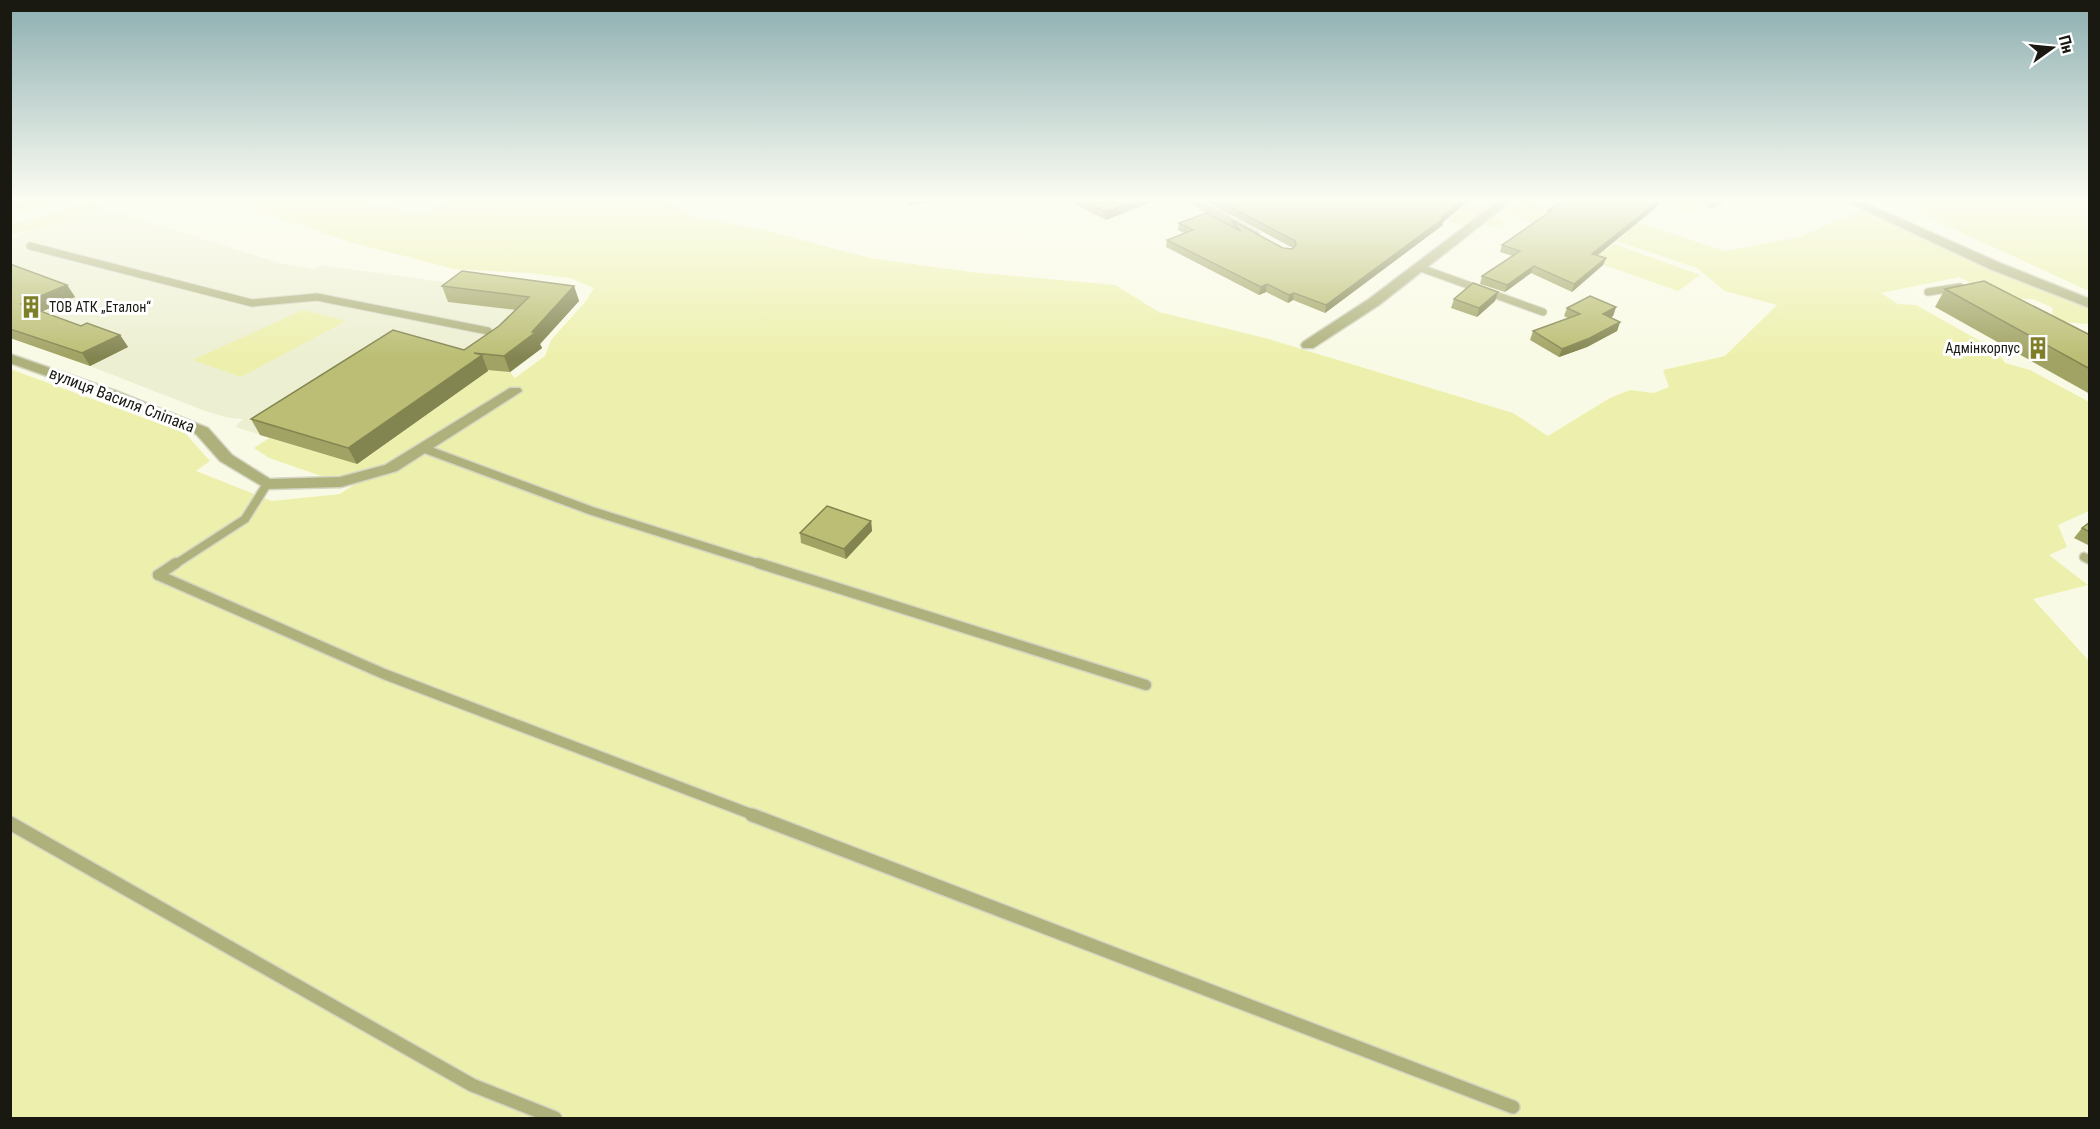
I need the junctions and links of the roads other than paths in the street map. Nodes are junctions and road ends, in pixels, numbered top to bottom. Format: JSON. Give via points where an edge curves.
{"nodes":[{"id":1,"x":52,"y":252,"type":"edge"},
{"id":2,"x":1438,"y":252,"type":"edge"},
{"id":3,"x":1963,"y":252,"type":"edge"},
{"id":4,"x":1418,"y":267,"type":"junction"},
{"id":5,"x":1928,"y":292,"type":"dead end"},
{"id":6,"x":1973,"y":292,"type":"edge"},
{"id":7,"x":2090,"y":304,"type":"edge"},
{"id":8,"x":1543,"y":312,"type":"dead end"},
{"id":9,"x":488,"y":331,"type":"edge"},
{"id":10,"x":1308,"y":345,"type":"dead end"},
{"id":11,"x":10,"y":358,"type":"edge"},
{"id":12,"x":515,"y":391,"type":"dead end"},
{"id":13,"x":425,"y":449,"type":"junction"},
{"id":14,"x":267,"y":484,"type":"junction"},
{"id":15,"x":1146,"y":685,"type":"dead end"},
{"id":16,"x":10,"y":823,"type":"edge"},
{"id":17,"x":1513,"y":1107,"type":"dead end"},
{"id":18,"x":555,"y":1119,"type":"edge"}],
"edges":[{"from":1,"to":9,"type":"lane","via":[[252,303],[317,297]]},
{"from":2,"to":4,"type":"street"},
{"from":3,"to":7,"type":"street"},
{"from":4,"to":8,"type":"lane"},
{"from":4,"to":10,"type":"street","via":[[1374,302]]},
{"from":5,"to":6,"type":"lane","via":[[1963,286]]},
{"from":11,"to":14,"type":"street","name":"вулиця Василя Сліпака","via":[[202,431],[226,458]]},
{"from":12,"to":13,"type":"street"},
{"from":13,"to":14,"type":"street","via":[[392,468],[341,482]]},
{"from":13,"to":15,"type":"lane","via":[[592,512]]},
{"from":14,"to":17,"type":"lane","via":[[245,519],[158,575],[384,674]]},
{"from":16,"to":18,"type":"lane","via":[[472,1085]]}]}
